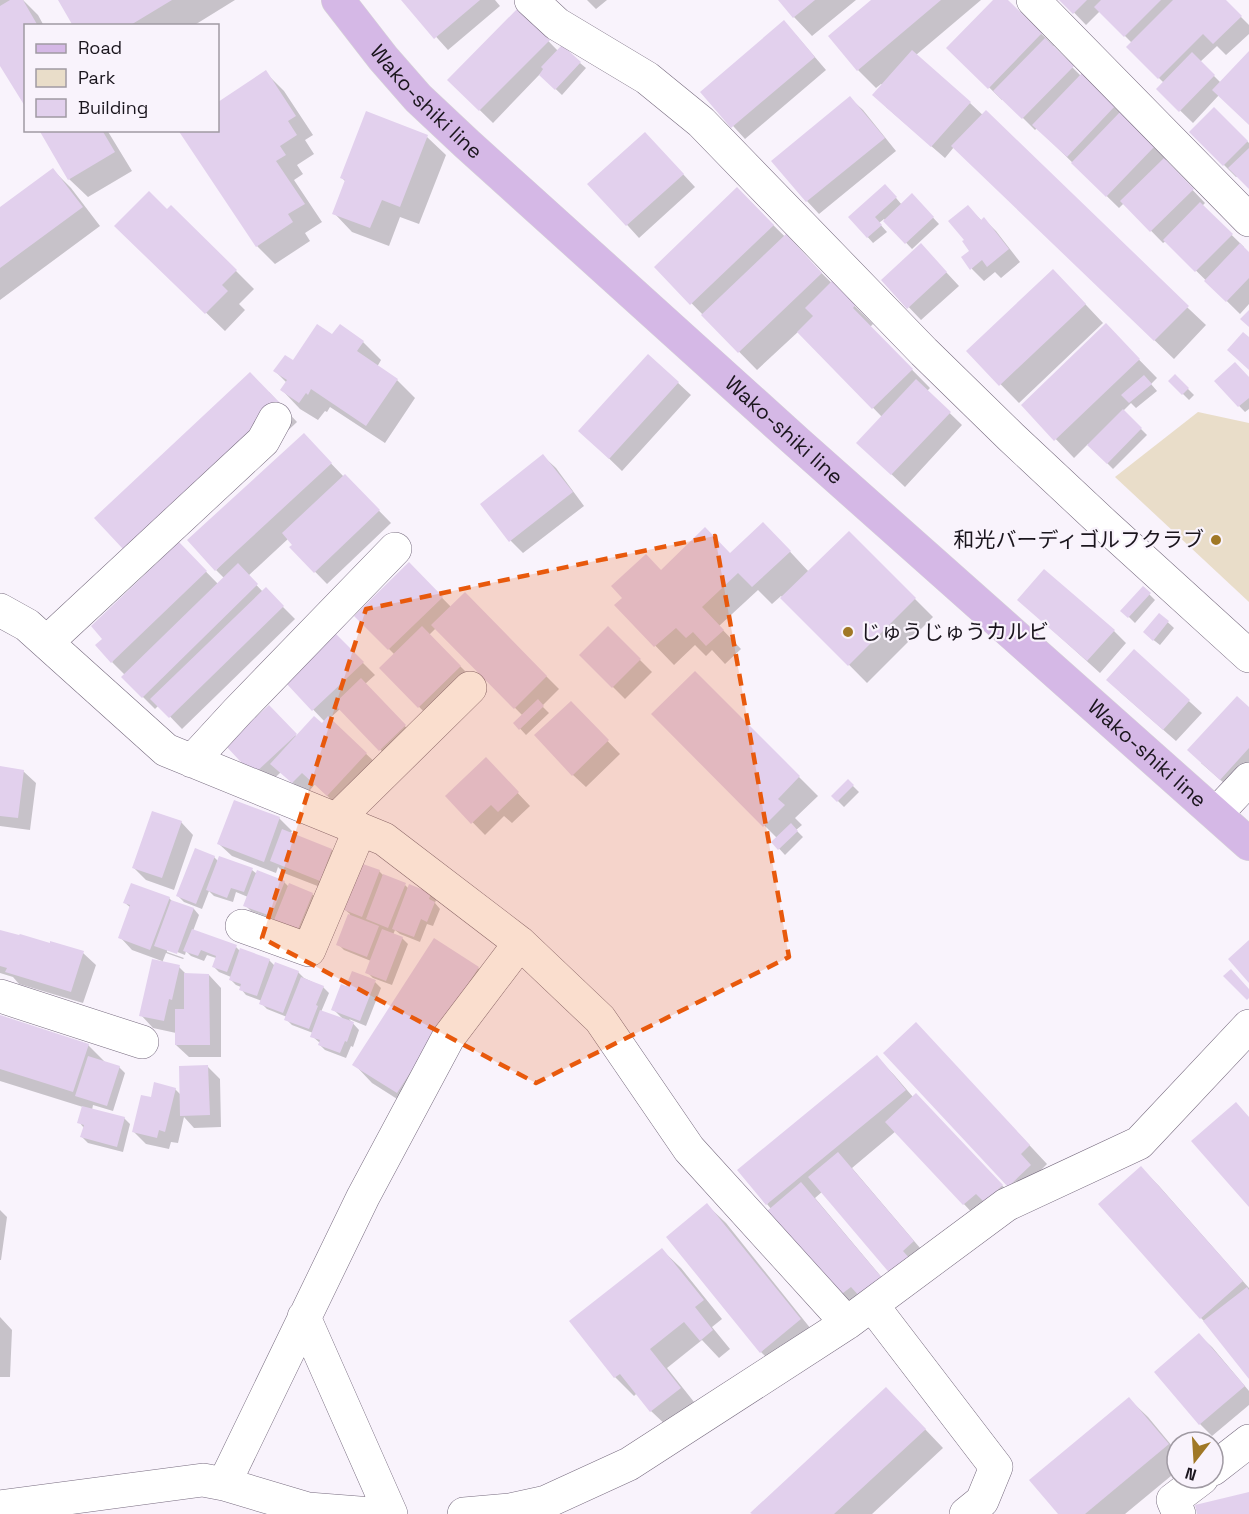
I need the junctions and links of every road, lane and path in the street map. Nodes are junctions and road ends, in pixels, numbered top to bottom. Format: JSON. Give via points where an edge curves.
{"nodes":[{"id":1,"x":338,"y":0,"type":"edge"},
{"id":2,"x":531,"y":0,"type":"edge"},
{"id":3,"x":1033,"y":0,"type":"edge"},
{"id":4,"x":1249,"y":220,"type":"edge"},
{"id":5,"x":275,"y":419,"type":"dead end"},
{"id":6,"x":395,"y":549,"type":"dead end"},
{"id":7,"x":0,"y":610,"type":"edge"},
{"id":8,"x":47,"y":642,"type":"junction"},
{"id":9,"x":1249,"y":656,"type":"edge"},
{"id":10,"x":470,"y":688,"type":"dead end"},
{"id":11,"x":192,"y":761,"type":"junction"},
{"id":12,"x":1249,"y":779,"type":"edge"},
{"id":13,"x":1216,"y":814,"type":"junction"},
{"id":14,"x":348,"y":824,"type":"junction"},
{"id":15,"x":1249,"y":844,"type":"edge"},
{"id":16,"x":242,"y":926,"type":"dead end"},
{"id":17,"x":520,"y":943,"type":"junction"},
{"id":18,"x":0,"y":996,"type":"edge"},
{"id":19,"x":1249,"y":1026,"type":"edge"},
{"id":20,"x":142,"y":1042,"type":"dead end"},
{"id":21,"x":859,"y":1314,"type":"junction"},
{"id":22,"x":304,"y":1317,"type":"junction"},
{"id":23,"x":1249,"y":1442,"type":"edge"},
{"id":24,"x":1225,"y":1460,"type":"edge"},
{"id":25,"x":224,"y":1484,"type":"junction"},
{"id":26,"x":1186,"y":1490,"type":"edge"},
{"id":27,"x":137,"y":1502,"type":"edge"},
{"id":28,"x":0,"y":1507,"type":"edge"},
{"id":29,"x":549,"y":1508,"type":"edge"},
{"id":30,"x":372,"y":1514,"type":"edge"},
{"id":31,"x":391,"y":1514,"type":"edge"},
{"id":32,"x":464,"y":1514,"type":"edge"},
{"id":33,"x":966,"y":1514,"type":"edge"},
{"id":34,"x":1179,"y":1514,"type":"edge"}],
"edges":[{"from":1,"to":13,"type":"main road","name":"Wako-shiki line","via":[[418,98],[467,144]]},
{"from":2,"to":9,"type":"street","via":[[557,24],[647,78],[701,122],[1011,438]]},
{"from":3,"to":4,"type":"street"},
{"from":5,"to":8,"type":"street","via":[[263,441]]},
{"from":6,"to":11,"type":"street"},
{"from":7,"to":8,"type":"street"},
{"from":8,"to":11,"type":"street","via":[[166,750]]},
{"from":10,"to":14,"type":"street"},
{"from":11,"to":14,"type":"street"},
{"from":12,"to":13,"type":"street"},
{"from":13,"to":15,"type":"main road","name":"Wako-shiki line"},
{"from":14,"to":16,"type":"street","via":[[309,950]]},
{"from":14,"to":17,"type":"street","via":[[384,839]]},
{"from":17,"to":21,"type":"street","via":[[600,1019],[689,1149]]},
{"from":17,"to":22,"type":"street","via":[[448,1038]]},
{"from":18,"to":20,"type":"street"},
{"from":19,"to":21,"type":"street","via":[[1138,1143],[1005,1205]]},
{"from":21,"to":29,"type":"street","via":[[629,1464]]},
{"from":21,"to":33,"type":"street","via":[[996,1467],[982,1501]]},
{"from":22,"to":25,"type":"street"},
{"from":22,"to":31,"type":"street"},
{"from":23,"to":24,"type":"street"},
{"from":25,"to":27,"type":"street","via":[[203,1480]]},
{"from":25,"to":30,"type":"street","via":[[308,1509]]},
{"from":26,"to":34,"type":"street","via":[[1173,1500]]},
{"from":27,"to":28,"type":"street"},
{"from":29,"to":32,"type":"street"}]}
